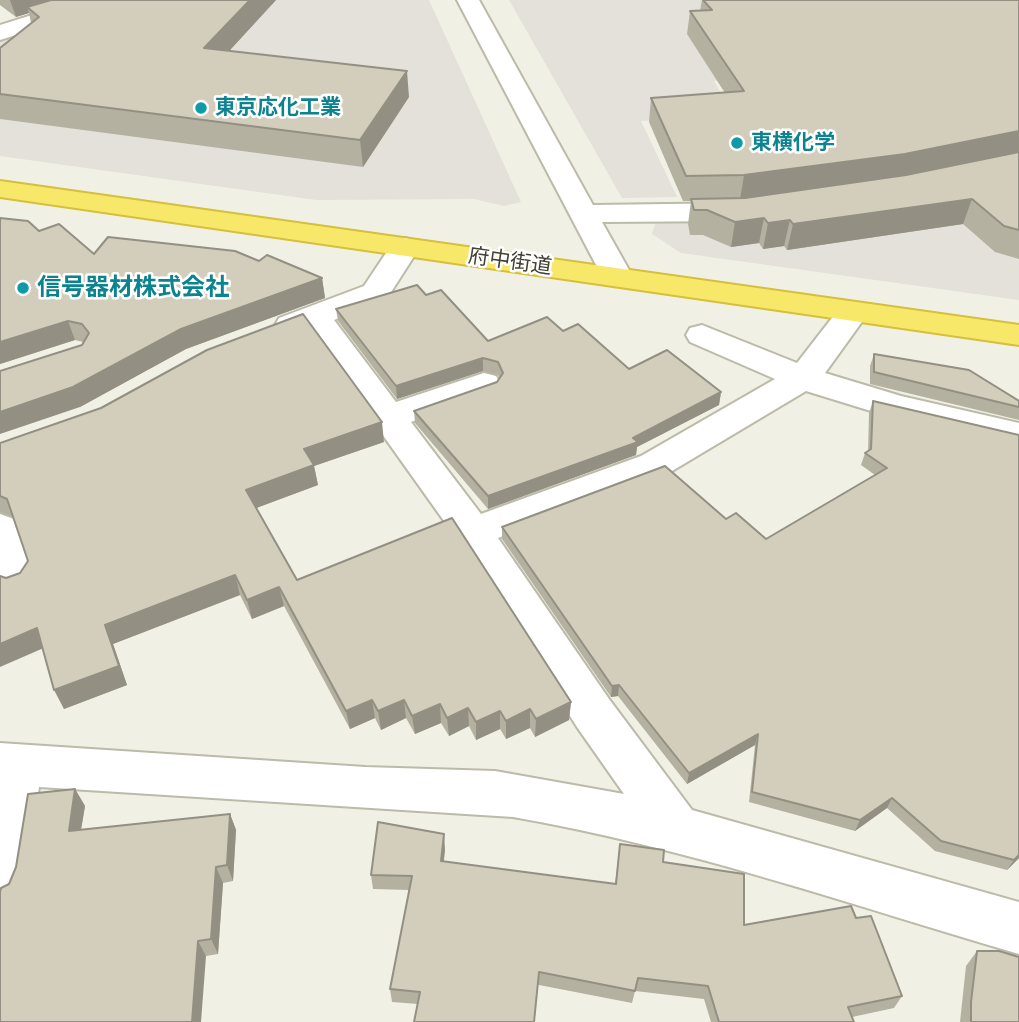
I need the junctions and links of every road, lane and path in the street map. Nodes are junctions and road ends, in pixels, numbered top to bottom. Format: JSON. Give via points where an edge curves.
{"nodes":[{"id":1,"x":103,"y":0,"type":"edge"},
{"id":2,"x":468,"y":0,"type":"edge"},
{"id":3,"x":0,"y":33,"type":"edge"},
{"id":4,"x":0,"y":189,"type":"edge"},
{"id":5,"x":766,"y":209,"type":"edge"},
{"id":6,"x":583,"y":214,"type":"junction"},
{"id":7,"x":405,"y":247,"type":"junction"},
{"id":8,"x":617,"y":277,"type":"junction"},
{"id":9,"x":853,"y":312,"type":"junction"},
{"id":10,"x":314,"y":316,"type":"junction"},
{"id":11,"x":263,"y":335,"type":"edge"},
{"id":12,"x":702,"y":335,"type":"dead end"},
{"id":13,"x":1019,"y":335,"type":"edge"},
{"id":14,"x":804,"y":377,"type":"junction"},
{"id":15,"x":484,"y":384,"type":"edge"},
{"id":16,"x":390,"y":418,"type":"junction"},
{"id":17,"x":1019,"y":435,"type":"edge"},
{"id":18,"x":0,"y":529,"type":"edge"},
{"id":19,"x":473,"y":532,"type":"junction"},
{"id":20,"x":15,"y":579,"type":"edge"},
{"id":21,"x":10,"y":764,"type":"edge"},
{"id":22,"x":677,"y":829,"type":"junction"},
{"id":23,"x":0,"y":882,"type":"edge"},
{"id":24,"x":1019,"y":928,"type":"edge"}],
"edges":[{"from":1,"to":3,"type":"street"},
{"from":2,"to":6,"type":"street"},
{"from":4,"to":7,"type":"highway","name":"府中街道"},
{"from":5,"to":6,"type":"street"},
{"from":6,"to":8,"type":"street"},
{"from":7,"to":8,"type":"highway","name":"府中街道"},
{"from":7,"to":10,"type":"street","via":[[375,293]]},
{"from":8,"to":9,"type":"highway","name":"府中街道"},
{"from":9,"to":13,"type":"highway","name":"府中街道"},
{"from":9,"to":14,"type":"street"},
{"from":10,"to":11,"type":"street"},
{"from":10,"to":16,"type":"street"},
{"from":12,"to":14,"type":"street"},
{"from":14,"to":17,"type":"street","via":[[868,401]]},
{"from":14,"to":19,"type":"street","via":[[654,465]]},
{"from":15,"to":16,"type":"street"},
{"from":16,"to":19,"type":"street"},
{"from":18,"to":20,"type":"street"},
{"from":19,"to":22,"type":"street","via":[[593,713]]},
{"from":21,"to":22,"type":"street","via":[[510,794]]},
{"from":21,"to":23,"type":"street"},
{"from":22,"to":24,"type":"street"}]}
